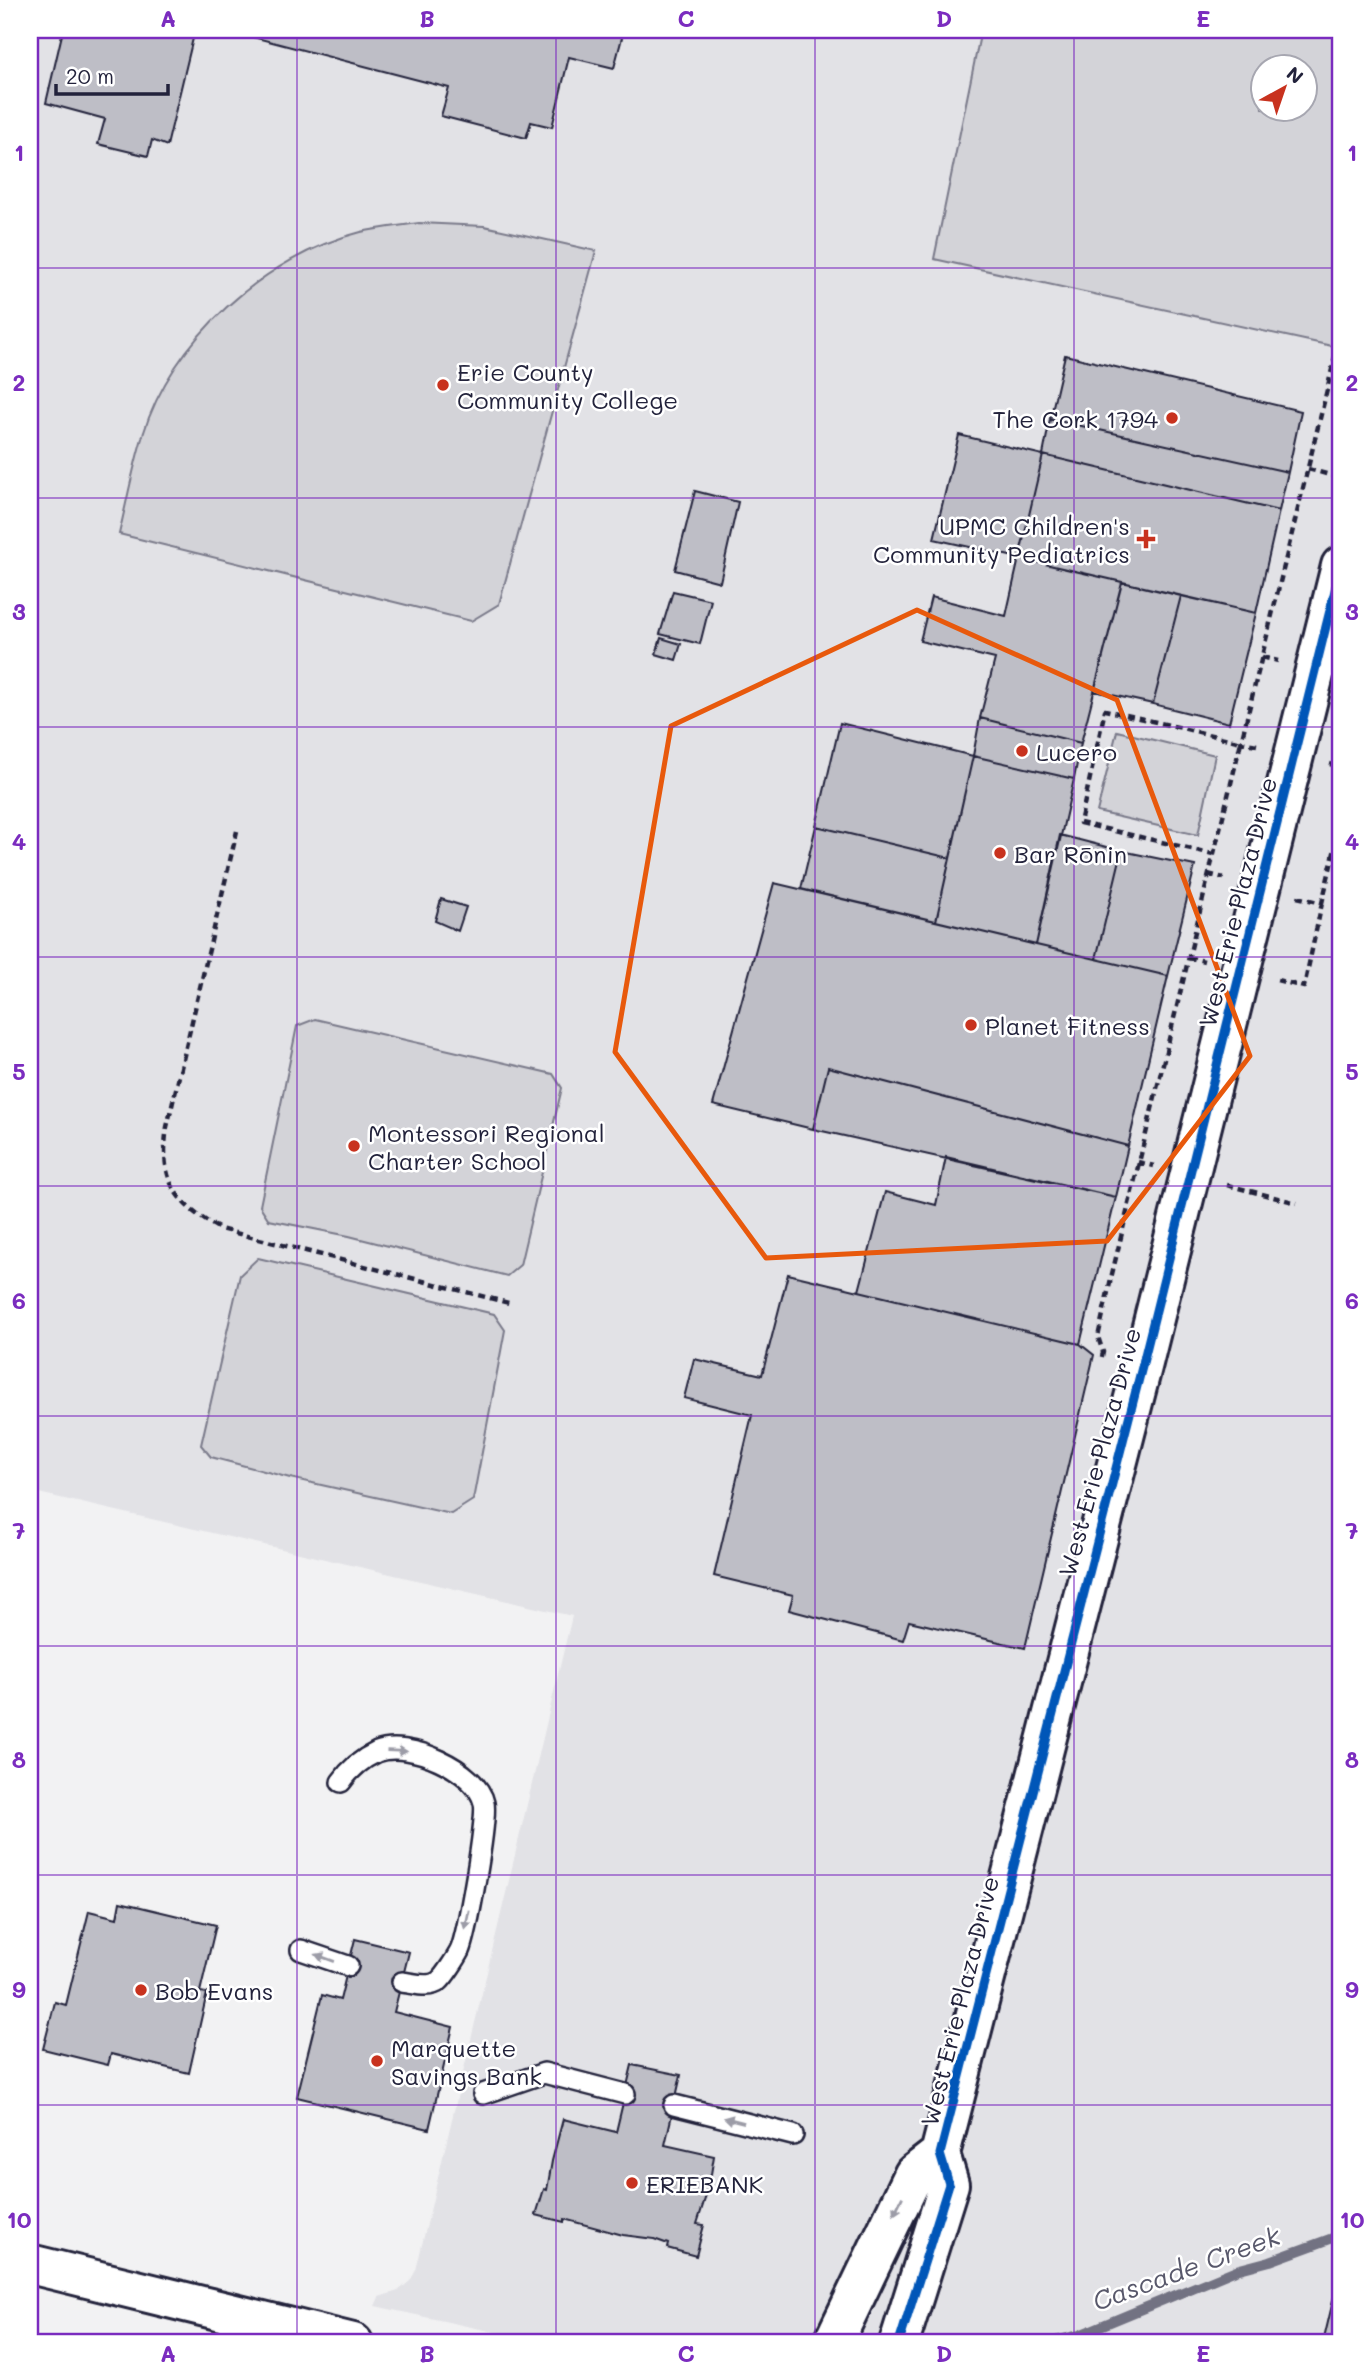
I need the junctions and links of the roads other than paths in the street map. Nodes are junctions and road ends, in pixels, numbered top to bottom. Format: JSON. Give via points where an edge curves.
{"nodes":[{"id":1,"x":1341,"y":566,"type":"edge"},
{"id":2,"x":341,"y":1782,"type":"dead end"},
{"id":3,"x":301,"y":1950,"type":"dead end"},
{"id":4,"x":348,"y":1966,"type":"dead end"},
{"id":5,"x":402,"y":1982,"type":"dead end"},
{"id":6,"x":483,"y":2094,"type":"dead end"},
{"id":7,"x":625,"y":2094,"type":"dead end"},
{"id":8,"x":674,"y":2105,"type":"dead end"},
{"id":9,"x":793,"y":2134,"type":"dead end"},
{"id":10,"x":940,"y":2154,"type":"junction"},
{"id":11,"x":30,"y":2264,"type":"edge"},
{"id":12,"x":353,"y":2343,"type":"edge"},
{"id":13,"x":833,"y":2343,"type":"edge"},
{"id":14,"x":898,"y":2343,"type":"edge"}],
"edges":[{"from":1,"to":10,"type":"street","name":"West Erie Plaza Drive"},
{"from":2,"to":5,"type":"lane","one_way":true,"via":[[352,1767],[379,1751],[399,1749],[453,1767],[480,1790],[485,1804],[460,1952],[439,1981],[429,1986]]},
{"from":4,"to":3,"type":"lane","one_way":true},
{"from":6,"to":7,"type":"lane","via":[[544,2073]]},
{"from":9,"to":8,"type":"lane","one_way":true},
{"from":10,"to":13,"type":"street","name":"West Erie Plaza Drive","one_way":true,"via":[[914,2174]]},
{"from":10,"to":14,"type":"street","name":"West Erie Plaza Drive","via":[[949,2184]]},
{"from":11,"to":12,"type":"street"}]}
